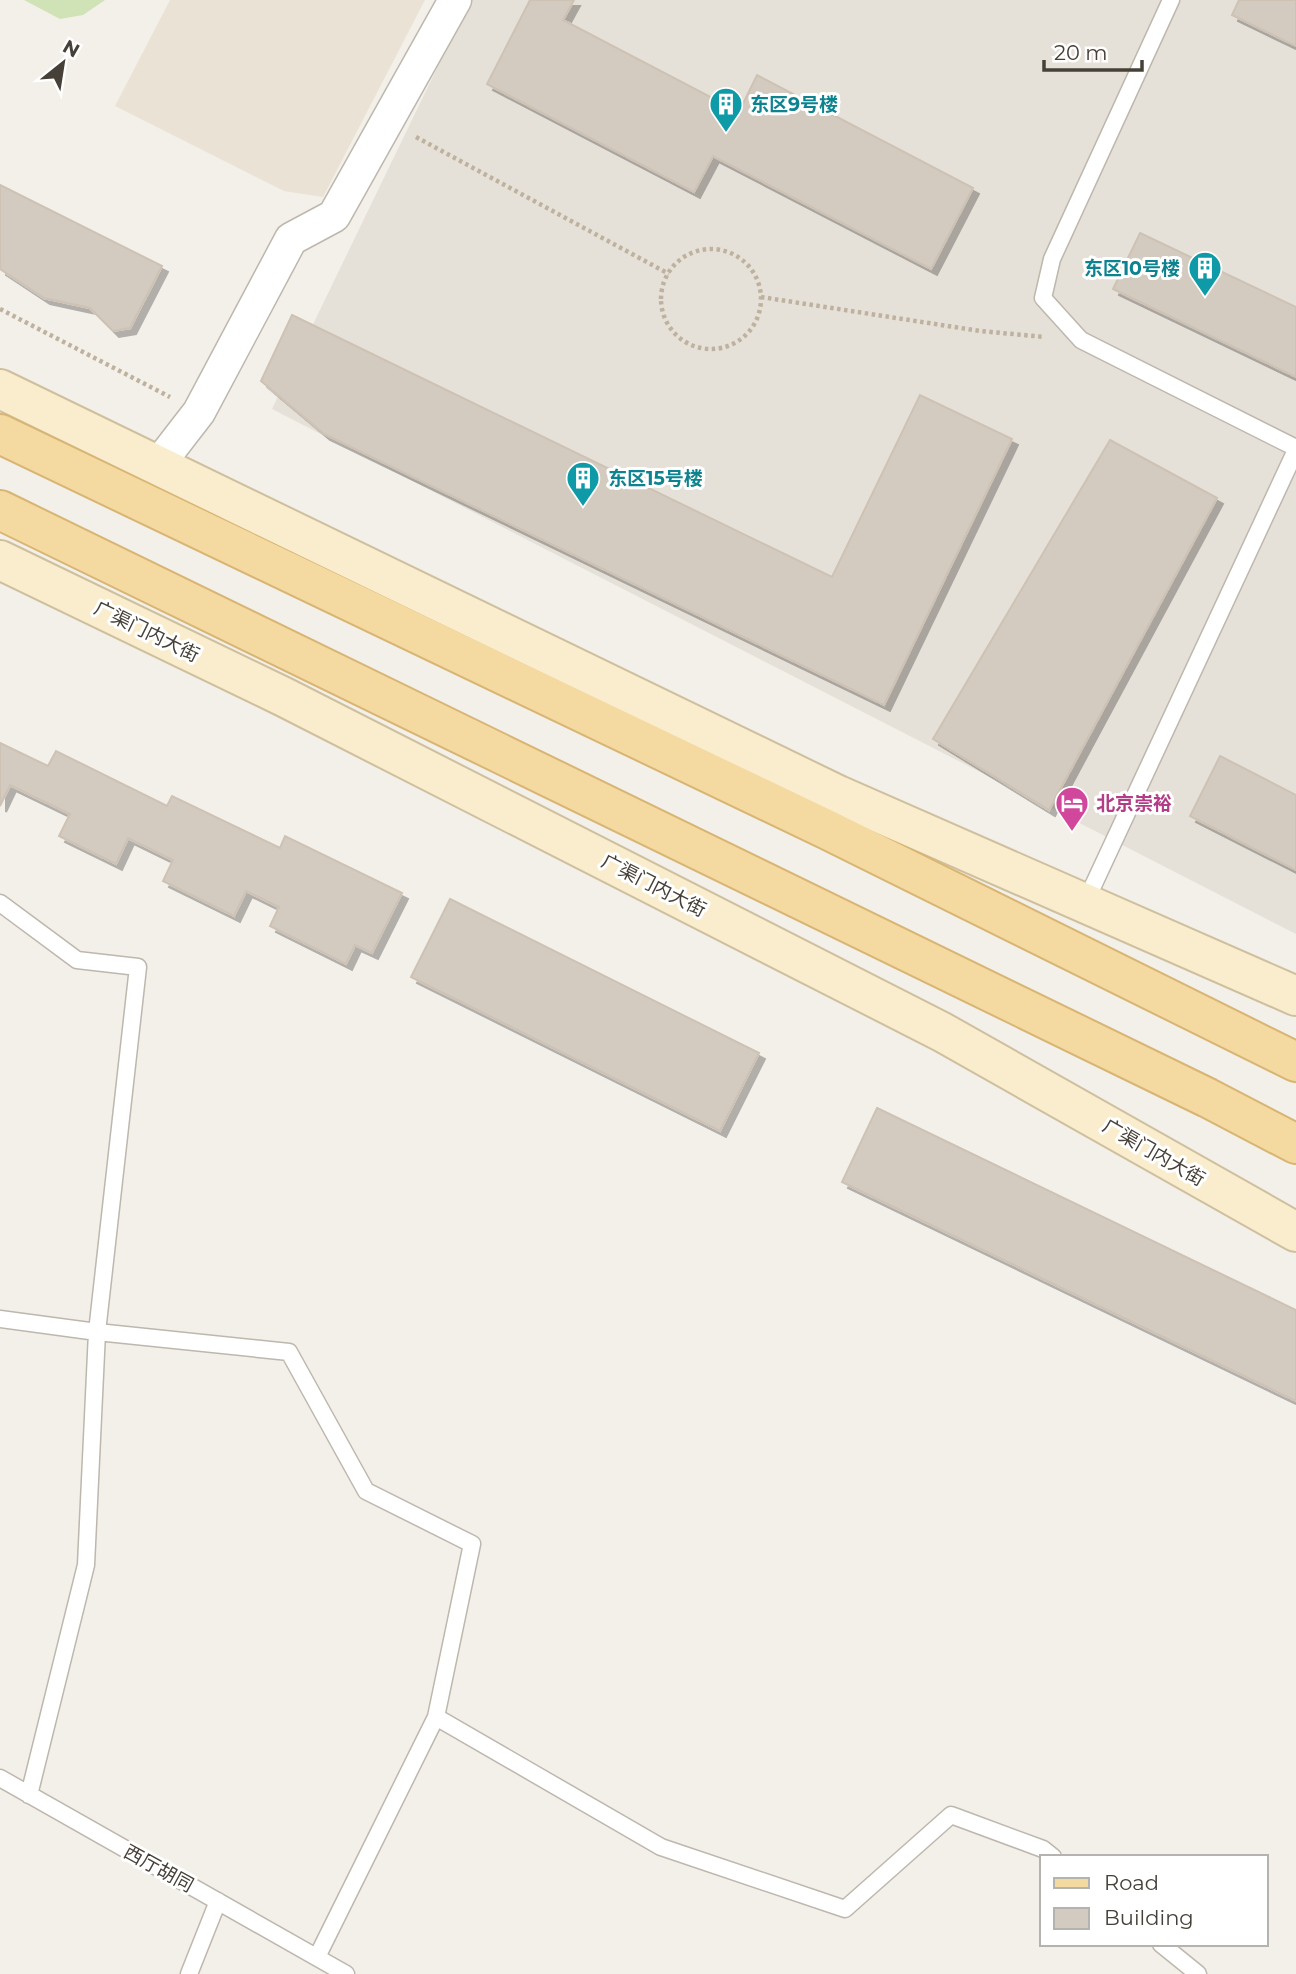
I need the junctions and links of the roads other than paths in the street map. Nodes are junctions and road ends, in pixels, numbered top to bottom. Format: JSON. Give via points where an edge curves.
{"nodes":[{"id":1,"x":455,"y":0,"type":"edge"},
{"id":2,"x":1171,"y":0,"type":"edge"},
{"id":3,"x":0,"y":389,"type":"edge"},
{"id":4,"x":0,"y":435,"type":"edge"},
{"id":5,"x":1296,"y":449,"type":"edge"},
{"id":6,"x":158,"y":465,"type":"junction"},
{"id":7,"x":0,"y":510,"type":"edge"},
{"id":8,"x":0,"y":560,"type":"edge"},
{"id":9,"x":0,"y":903,"type":"edge"},
{"id":10,"x":1084,"y":903,"type":"junction"},
{"id":11,"x":1296,"y":996,"type":"edge"},
{"id":12,"x":1296,"y":1062,"type":"edge"},
{"id":13,"x":1296,"y":1144,"type":"edge"},
{"id":14,"x":1296,"y":1232,"type":"edge"},
{"id":15,"x":0,"y":1319,"type":"edge"},
{"id":16,"x":97,"y":1332,"type":"junction"},
{"id":17,"x":436,"y":1717,"type":"junction"},
{"id":18,"x":0,"y":1778,"type":"edge"},
{"id":19,"x":29,"y":1795,"type":"junction"},
{"id":20,"x":1050,"y":1855,"type":"edge"},
{"id":21,"x":218,"y":1901,"type":"junction"},
{"id":22,"x":1163,"y":1946,"type":"edge"},
{"id":23,"x":317,"y":1957,"type":"junction"},
{"id":24,"x":189,"y":1974,"type":"edge"},
{"id":25,"x":346,"y":1974,"type":"edge"},
{"id":26,"x":1198,"y":1974,"type":"edge"}],
"edges":[{"from":1,"to":6,"type":"street","via":[[334,216],[291,239],[199,412]]},
{"from":2,"to":5,"type":"lane","via":[[1052,259],[1043,298],[1081,340]]},
{"from":3,"to":6,"type":"street"},
{"from":4,"to":12,"type":"main road","via":[[816,824]]},
{"from":5,"to":10,"type":"lane"},
{"from":6,"to":10,"type":"street","via":[[838,795]]},
{"from":7,"to":13,"type":"main road"},
{"from":8,"to":14,"type":"street","name":"广渠门内大街","via":[[284,697],[930,1025]]},
{"from":9,"to":16,"type":"lane","via":[[76,960],[138,967]]},
{"from":10,"to":11,"type":"street"},
{"from":15,"to":16,"type":"lane"},
{"from":16,"to":17,"type":"lane","via":[[289,1352],[366,1491],[472,1544]]},
{"from":16,"to":19,"type":"lane","via":[[86,1565]]},
{"from":17,"to":20,"type":"lane","via":[[662,1847],[845,1909],[951,1815]]},
{"from":17,"to":23,"type":"lane"},
{"from":18,"to":19,"type":"lane","name":"西厅胡同"},
{"from":19,"to":21,"type":"lane","name":"西厅胡同"},
{"from":21,"to":23,"type":"lane","name":"西厅胡同"},
{"from":21,"to":24,"type":"lane"},
{"from":22,"to":26,"type":"lane"},
{"from":23,"to":25,"type":"lane","name":"西厅胡同"}]}
